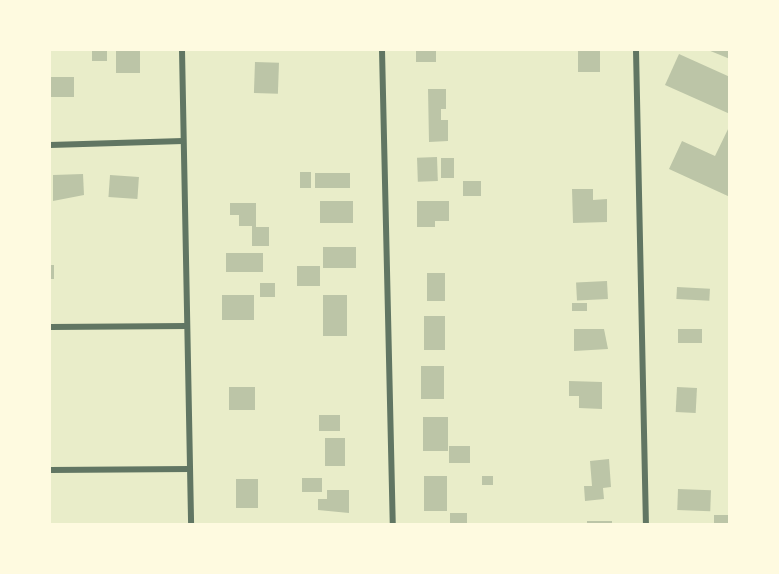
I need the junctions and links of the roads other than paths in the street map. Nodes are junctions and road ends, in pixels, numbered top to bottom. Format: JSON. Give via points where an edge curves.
{"nodes":[{"id":1,"x":182,"y":50,"type":"edge"},
{"id":2,"x":382,"y":50,"type":"edge"},
{"id":3,"x":636,"y":50,"type":"edge"},
{"id":4,"x":183,"y":141,"type":"junction"},
{"id":5,"x":50,"y":145,"type":"edge"},
{"id":6,"x":187,"y":326,"type":"junction"},
{"id":7,"x":50,"y":327,"type":"edge"},
{"id":8,"x":50,"y":470,"type":"edge"},
{"id":9,"x":190,"y":470,"type":"junction"},
{"id":10,"x":191,"y":525,"type":"edge"},
{"id":11,"x":393,"y":525,"type":"edge"},
{"id":12,"x":646,"y":525,"type":"edge"}],
"edges":[{"from":1,"to":4,"type":"street"},
{"from":2,"to":11,"type":"street"},
{"from":3,"to":12,"type":"street"},
{"from":4,"to":5,"type":"street"},
{"from":4,"to":6,"type":"street"},
{"from":6,"to":7,"type":"street"},
{"from":6,"to":9,"type":"street"},
{"from":8,"to":9,"type":"street"},
{"from":9,"to":10,"type":"street"}]}
